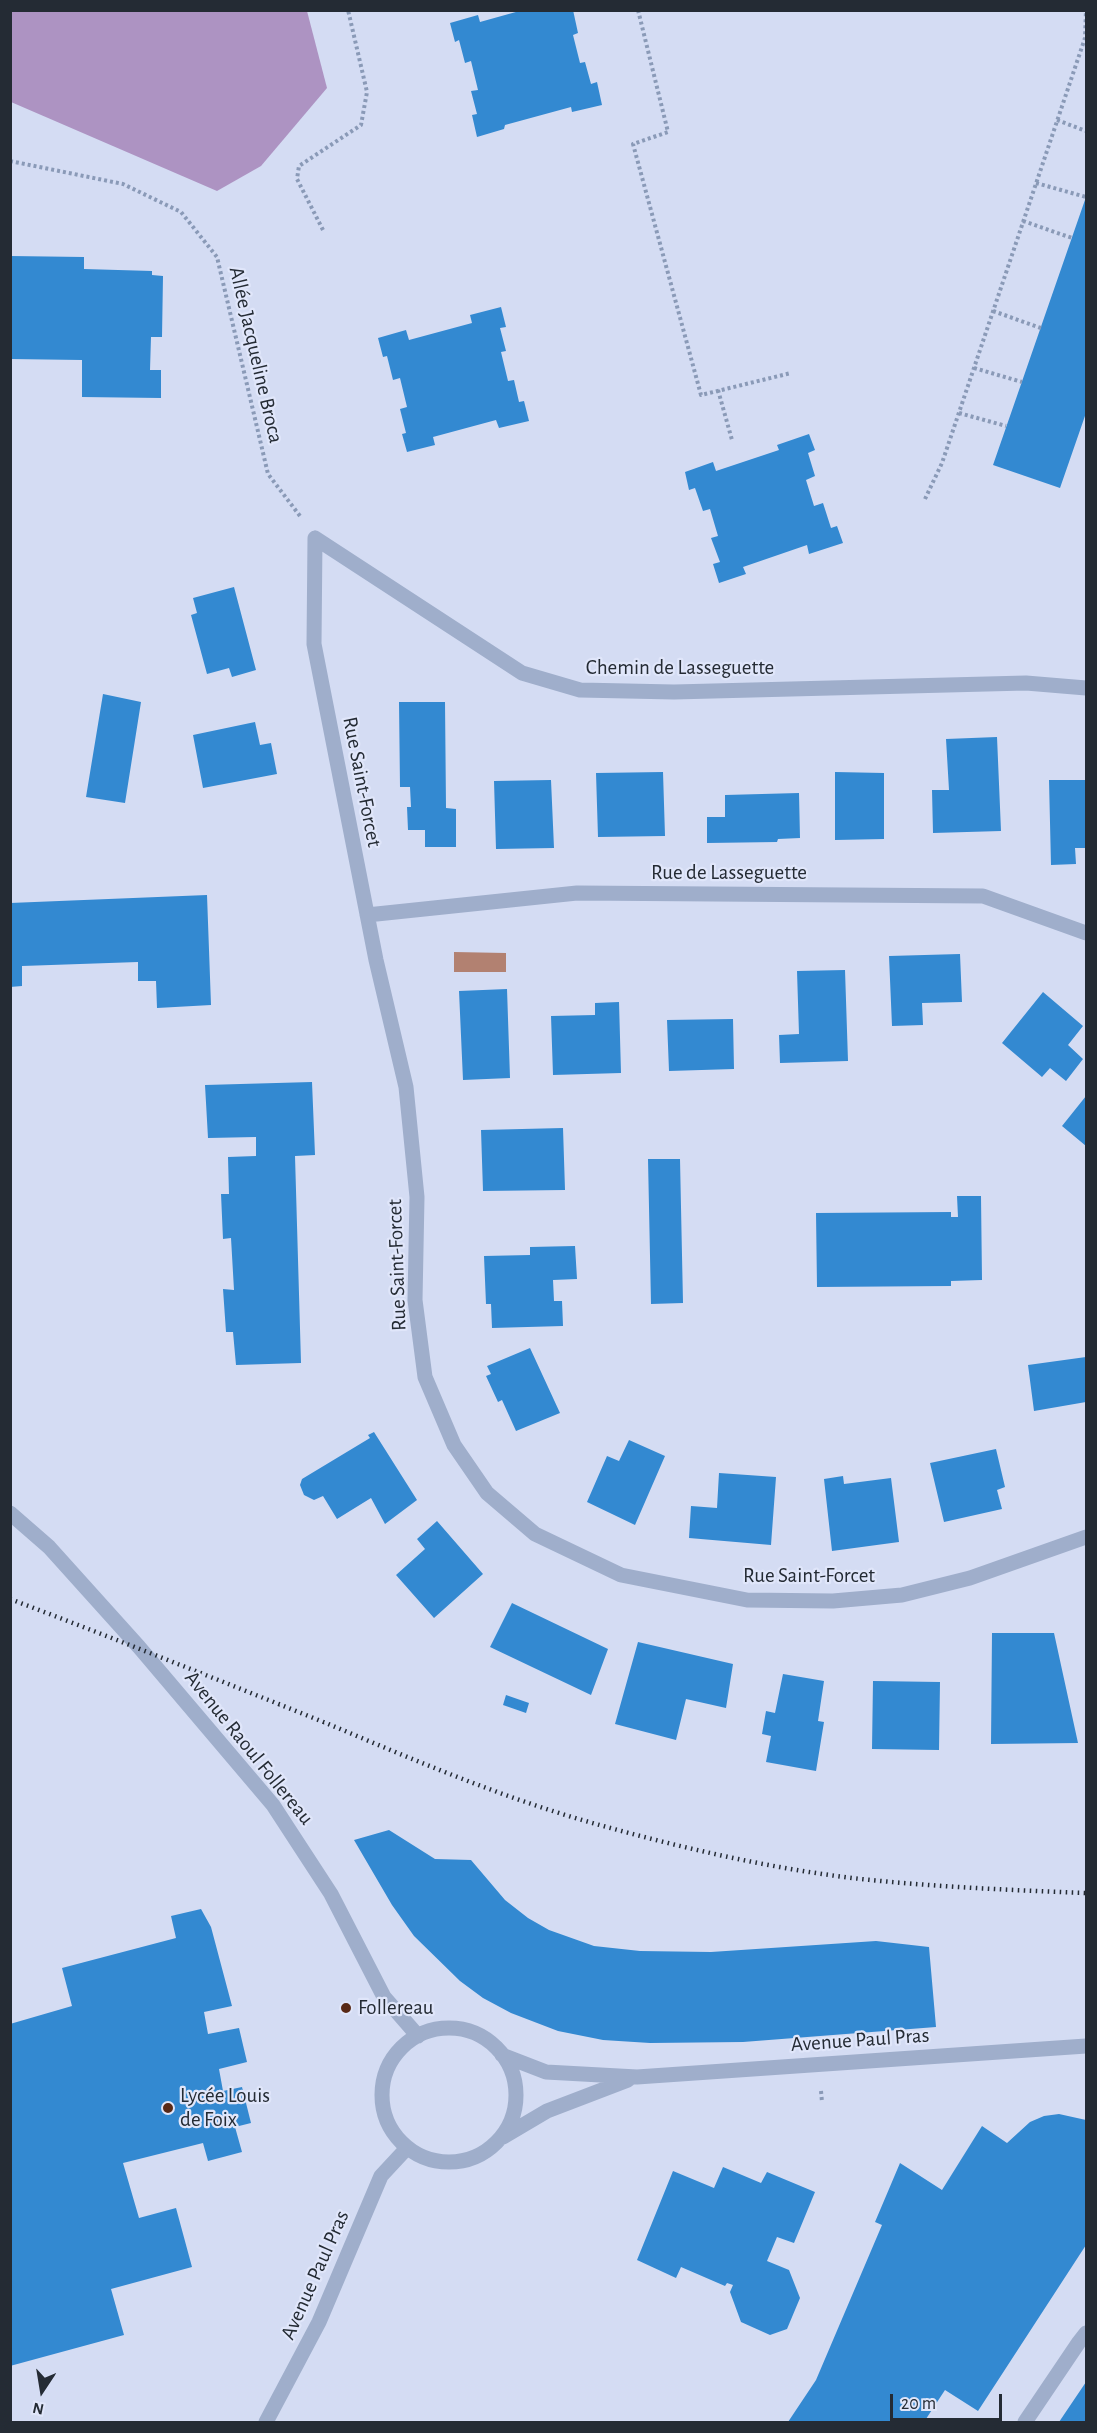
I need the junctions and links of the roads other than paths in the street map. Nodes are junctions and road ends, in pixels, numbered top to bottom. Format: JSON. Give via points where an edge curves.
{"nodes":[{"id":1,"x":315,"y":538,"type":"joint"},
{"id":2,"x":1086,"y":688,"type":"edge"},
{"id":3,"x":367,"y":915,"type":"junction"},
{"id":4,"x":1086,"y":933,"type":"edge"},
{"id":5,"x":10,"y":1513,"type":"edge"},
{"id":6,"x":1086,"y":1538,"type":"edge"},
{"id":7,"x":418,"y":2036,"type":"junction"},
{"id":8,"x":1086,"y":2046,"type":"edge"},
{"id":9,"x":502,"y":2055,"type":"junction"},
{"id":10,"x":637,"y":2077,"type":"junction"},
{"id":11,"x":500,"y":2138,"type":"junction"},
{"id":12,"x":407,"y":2148,"type":"junction"},
{"id":13,"x":1086,"y":2333,"type":"edge"},
{"id":14,"x":266,"y":2422,"type":"edge"},
{"id":15,"x":1025,"y":2422,"type":"edge"}],
"edges":[{"from":1,"to":2,"type":"street","name":"Chemin de Lasseguette","via":[[522,673],[580,690],[674,692],[1026,683]]},
{"from":1,"to":3,"type":"street","name":"Rue Saint-Forcet","via":[[314,644]]},
{"from":3,"to":4,"type":"street","name":"Rue de Lasseguette","via":[[577,893],[983,896]]},
{"from":3,"to":6,"type":"street","name":"Rue Saint-Forcet","via":[[406,1087],[417,1197],[415,1300],[425,1377],[454,1445],[487,1493],[535,1534],[621,1575],[747,1600],[833,1601],[902,1595],[970,1578]]},
{"from":5,"to":7,"type":"street","name":"Avenue Raoul Follereau","via":[[49,1547],[273,1805],[331,1894],[384,1997]]},
{"from":7,"to":9,"type":"street","via":[[440,2029],[463,2030],[485,2039]]},
{"from":7,"to":12,"type":"street","via":[[400,2049],[388,2067],[382,2089],[383,2111],[392,2131]]},
{"from":8,"to":10,"type":"street","name":"Avenue Paul Pras"},
{"from":9,"to":10,"type":"street","name":"Avenue Paul Pras","via":[[546,2072]]},
{"from":9,"to":11,"type":"street","via":[[513,2075],[516,2097],[512,2119]]},
{"from":10,"to":11,"type":"street","name":"Avenue Paul Pras","via":[[547,2111]]},
{"from":11,"to":12,"type":"street","via":[[485,2152],[465,2160],[425,2158]]},
{"from":12,"to":14,"type":"street","name":"Avenue Paul Pras","via":[[381,2176],[319,2322]]},
{"from":13,"to":15,"type":"street"}]}
